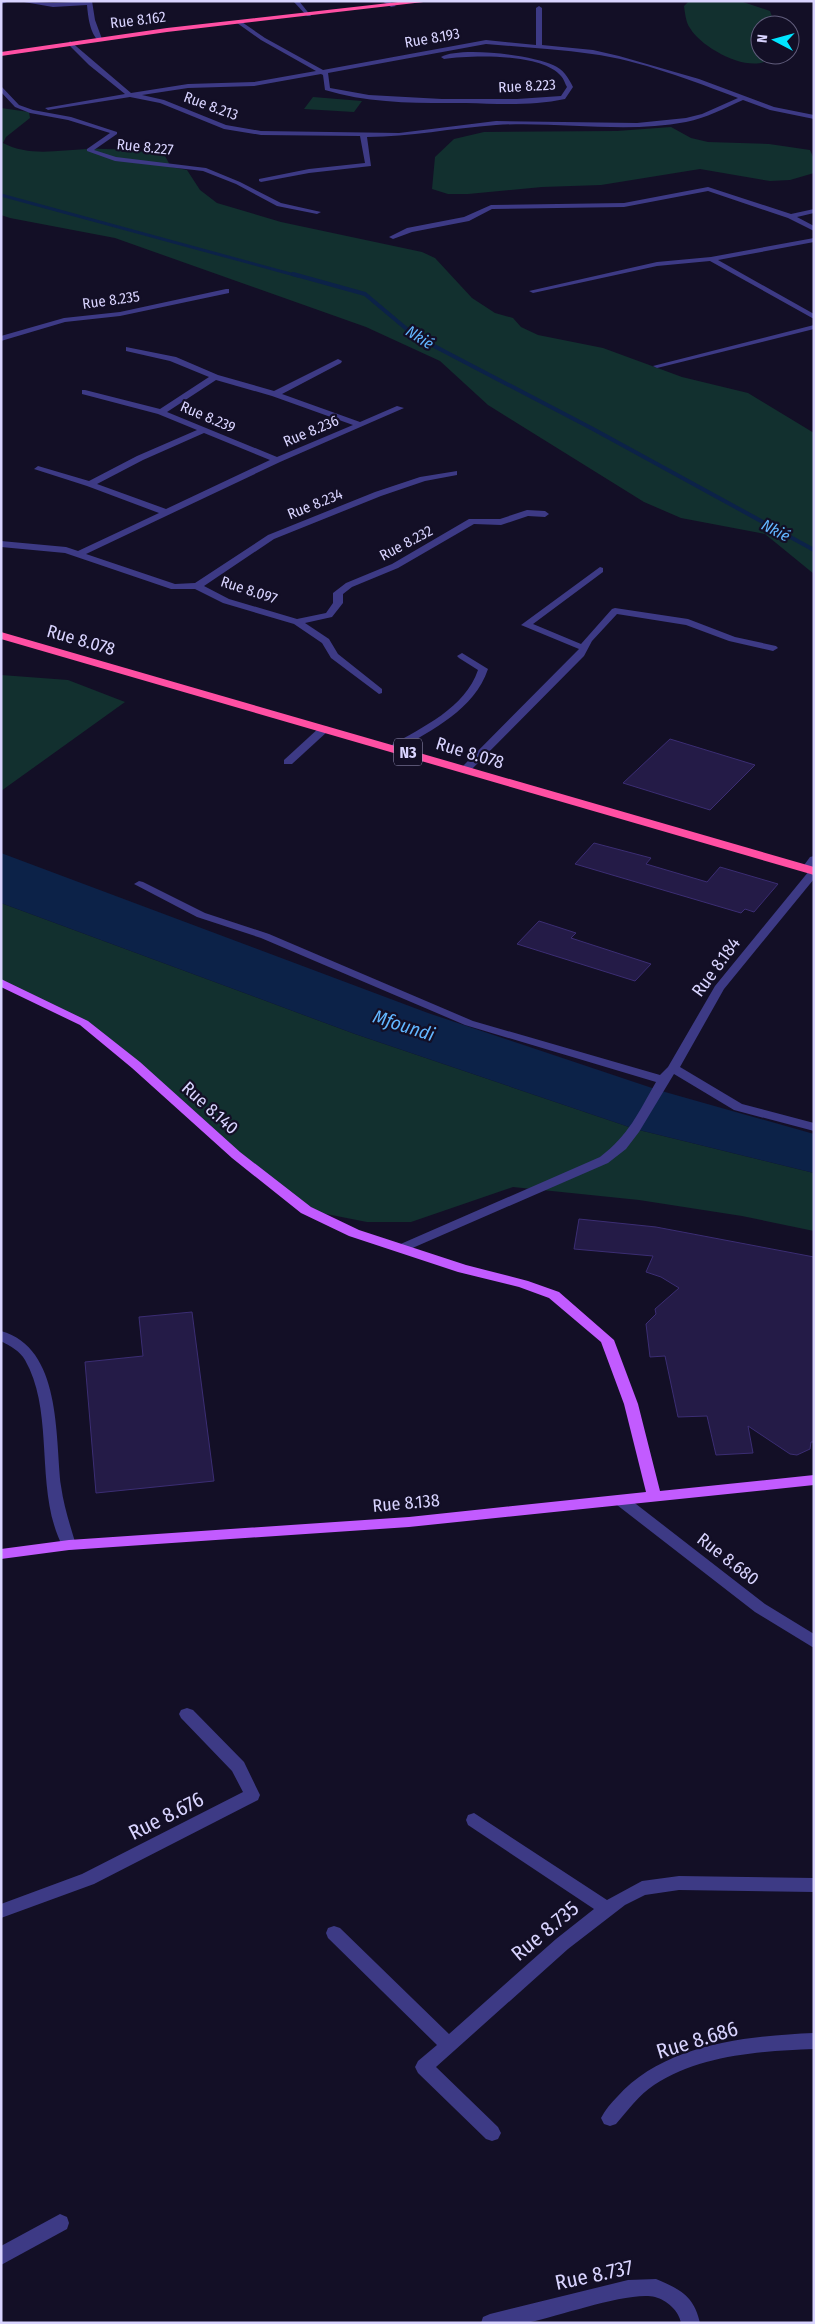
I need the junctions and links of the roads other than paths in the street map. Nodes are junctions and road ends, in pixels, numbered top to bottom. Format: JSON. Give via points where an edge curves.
{"nodes":[{"id":1,"x":7,"y":1,"type":"edge"},
{"id":2,"x":21,"y":1,"type":"edge"},
{"id":3,"x":296,"y":1,"type":"edge"},
{"id":4,"x":385,"y":1,"type":"edge"},
{"id":5,"x":429,"y":1,"type":"edge"},
{"id":6,"x":1,"y":2,"type":"edge"},
{"id":7,"x":89,"y":2,"type":"edge"},
{"id":8,"x":393,"y":6,"type":"junction"},
{"id":9,"x":539,"y":8,"type":"dead end"},
{"id":10,"x":309,"y":15,"type":"junction"},
{"id":11,"x":239,"y":22,"type":"junction"},
{"id":12,"x":99,"y":39,"type":"junction"},
{"id":13,"x":70,"y":43,"type":"junction"},
{"id":14,"x":539,"y":46,"type":"junction"},
{"id":15,"x":1,"y":54,"type":"edge"},
{"id":16,"x":323,"y":73,"type":"junction"},
{"id":17,"x":1,"y":88,"type":"edge"},
{"id":18,"x":130,"y":95,"type":"junction"},
{"id":19,"x":743,"y":98,"type":"junction"},
{"id":20,"x":48,"y":108,"type":"dead end"},
{"id":21,"x":814,"y":117,"type":"edge"},
{"id":22,"x":363,"y":135,"type":"junction"},
{"id":23,"x":262,"y":180,"type":"dead end"},
{"id":24,"x":814,"y":211,"type":"edge"},
{"id":25,"x":317,"y":212,"type":"dead end"},
{"id":26,"x":792,"y":216,"type":"junction"},
{"id":27,"x":814,"y":230,"type":"edge"},
{"id":28,"x":393,"y":237,"type":"dead end"},
{"id":29,"x":814,"y":240,"type":"edge"},
{"id":30,"x":711,"y":259,"type":"junction"},
{"id":31,"x":533,"y":291,"type":"dead end"},
{"id":32,"x":226,"y":292,"type":"dead end"},
{"id":33,"x":814,"y":317,"type":"edge"},
{"id":34,"x":814,"y":327,"type":"edge"},
{"id":35,"x":1,"y":338,"type":"edge"},
{"id":36,"x":129,"y":348,"type":"dead end"},
{"id":37,"x":338,"y":361,"type":"dead end"},
{"id":38,"x":657,"y":366,"type":"dead end"},
{"id":39,"x":215,"y":377,"type":"junction"},
{"id":40,"x":85,"y":392,"type":"dead end"},
{"id":41,"x":275,"y":394,"type":"junction"},
{"id":42,"x":400,"y":408,"type":"dead end"},
{"id":43,"x":161,"y":412,"type":"junction"},
{"id":44,"x":360,"y":425,"type":"junction"},
{"id":45,"x":203,"y":430,"type":"junction"},
{"id":46,"x":277,"y":460,"type":"junction"},
{"id":47,"x":38,"y":469,"type":"dead end"},
{"id":48,"x":454,"y":473,"type":"dead end"},
{"id":49,"x":90,"y":484,"type":"junction"},
{"id":50,"x":167,"y":513,"type":"junction"},
{"id":51,"x":545,"y":514,"type":"dead end"},
{"id":52,"x":1,"y":544,"type":"edge"},
{"id":53,"x":79,"y":554,"type":"junction"},
{"id":54,"x":600,"y":570,"type":"dead end"},
{"id":55,"x":197,"y":586,"type":"junction"},
{"id":56,"x":296,"y":622,"type":"junction"},
{"id":57,"x":1,"y":635,"type":"edge"},
{"id":58,"x":584,"y":648,"type":"junction"},
{"id":59,"x":773,"y":648,"type":"dead end"},
{"id":60,"x":462,"y":656,"type":"dead end"},
{"id":61,"x":379,"y":691,"type":"dead end"},
{"id":62,"x":324,"y":729,"type":"junction"},
{"id":63,"x":394,"y":748,"type":"junction"},
{"id":64,"x":288,"y":762,"type":"dead end"},
{"id":65,"x":466,"y":770,"type":"junction"},
{"id":66,"x":812,"y":867,"type":"edge"},
{"id":67,"x":139,"y":884,"type":"dead end"},
{"id":68,"x":1,"y":982,"type":"edge"},
{"id":69,"x":673,"y":1068,"type":"junction"},
{"id":70,"x":660,"y":1085,"type":"junction"},
{"id":71,"x":814,"y":1126,"type":"edge"},
{"id":72,"x":401,"y":1249,"type":"junction"},
{"id":73,"x":1,"y":1336,"type":"edge"},
{"id":74,"x":814,"y":1480,"type":"edge"},
{"id":75,"x":655,"y":1498,"type":"junction"},
{"id":76,"x":622,"y":1501,"type":"junction"},
{"id":77,"x":69,"y":1545,"type":"junction"},
{"id":78,"x":1,"y":1554,"type":"edge"},
{"id":79,"x":814,"y":1642,"type":"edge"},
{"id":80,"x":187,"y":1714,"type":"dead end"},
{"id":81,"x":474,"y":1820,"type":"dead end"},
{"id":82,"x":814,"y":1885,"type":"edge"},
{"id":83,"x":607,"y":1909,"type":"junction"},
{"id":84,"x":1,"y":1912,"type":"edge"},
{"id":85,"x":334,"y":1933,"type":"dead end"},
{"id":86,"x":814,"y":2041,"type":"edge"},
{"id":87,"x":449,"y":2045,"type":"junction"},
{"id":88,"x":610,"y":2118,"type":"dead end"},
{"id":89,"x":492,"y":2133,"type":"dead end"},
{"id":90,"x":60,"y":2223,"type":"dead end"},
{"id":91,"x":1,"y":2256,"type":"edge"},
{"id":92,"x":490,"y":2323,"type":"edge"},
{"id":93,"x":691,"y":2323,"type":"edge"}],
"edges":[{"from":1,"to":6,"type":"street"},
{"from":2,"to":7,"type":"street","via":[[53,5]]},
{"from":3,"to":10,"type":"street"},
{"from":4,"to":8,"type":"street"},
{"from":5,"to":8,"type":"highway","name":"Rue 8.162"},
{"from":7,"to":12,"type":"street"},
{"from":8,"to":10,"type":"highway","name":"Rue 8.162"},
{"from":9,"to":14,"type":"street"},
{"from":10,"to":11,"type":"highway","name":"Rue 8.162"},
{"from":11,"to":12,"type":"highway","name":"Rue 8.162"},
{"from":11,"to":16,"type":"street"},
{"from":12,"to":13,"type":"highway","name":"Rue 8.162"},
{"from":13,"to":15,"type":"highway","name":"Rue 8.162"},
{"from":13,"to":18,"type":"street","name":"Rue 8.213"},
{"from":14,"to":16,"type":"street","name":"Rue 8.193","via":[[478,43]]},
{"from":14,"to":19,"type":"street","name":"Rue 8.193","via":[[617,57],[697,80]]},
{"from":16,"to":16,"type":"street","name":"Rue 8.223","via":[[327,89],[333,93],[375,98],[541,101],[562,98],[570,87],[562,72],[535,61],[499,54],[450,56]]},
{"from":16,"to":18,"type":"street","name":"Rue 8.193","via":[[254,84],[210,84]]},
{"from":17,"to":25,"type":"street","name":"Rue 8.227","via":[[17,106],[32,112],[69,118],[115,133],[89,150],[114,159],[204,169],[279,205]]},
{"from":18,"to":20,"type":"street","name":"Rue 8.193"},
{"from":18,"to":22,"type":"street","name":"Rue 8.213","via":[[162,101],[246,132]]},
{"from":19,"to":21,"type":"street","name":"Rue 8.193","via":[[772,109]]},
{"from":19,"to":22,"type":"street","name":"Rue 8.213","via":[[704,115],[662,123],[608,126],[476,124],[418,133]]},
{"from":22,"to":23,"type":"street","via":[[369,165]]},
{"from":24,"to":26,"type":"street"},
{"from":26,"to":27,"type":"street"},
{"from":26,"to":28,"type":"street","via":[[708,189],[624,205],[491,207],[466,219],[410,230]]},
{"from":29,"to":30,"type":"street"},
{"from":30,"to":31,"type":"street","via":[[657,264]]},
{"from":30,"to":33,"type":"street"},
{"from":32,"to":35,"type":"street","name":"Rue 8.235","via":[[120,314],[64,320]]},
{"from":34,"to":38,"type":"street"},
{"from":36,"to":39,"type":"street","name":"Rue 8.236"},
{"from":37,"to":41,"type":"street"},
{"from":39,"to":41,"type":"street","name":"Rue 8.236"},
{"from":39,"to":43,"type":"street","name":"Rue 8.239"},
{"from":40,"to":43,"type":"street"},
{"from":41,"to":44,"type":"street","name":"Rue 8.236"},
{"from":42,"to":44,"type":"street"},
{"from":43,"to":45,"type":"street","name":"Rue 8.239"},
{"from":44,"to":46,"type":"street","name":"Rue 8.236"},
{"from":45,"to":46,"type":"street","name":"Rue 8.239"},
{"from":45,"to":49,"type":"street"},
{"from":46,"to":50,"type":"street","name":"Rue 8.236"},
{"from":47,"to":49,"type":"street"},
{"from":48,"to":55,"type":"street","name":"Rue 8.234","via":[[378,494],[271,537]]},
{"from":49,"to":50,"type":"street"},
{"from":50,"to":53,"type":"street","name":"Rue 8.236"},
{"from":51,"to":56,"type":"street","name":"Rue 8.232","via":[[528,513],[500,522],[472,521],[395,566],[349,585],[338,593],[338,604],[329,615]]},
{"from":52,"to":53,"type":"street","name":"Rue 8.097"},
{"from":53,"to":55,"type":"street","name":"Rue 8.097","via":[[174,587]]},
{"from":54,"to":58,"type":"street","via":[[526,625]]},
{"from":55,"to":56,"type":"street","name":"Rue 8.097","via":[[226,601]]},
{"from":56,"to":61,"type":"street","name":"Rue 8.097","via":[[326,641],[334,656]]},
{"from":57,"to":62,"type":"highway","name":"Rue 8.078","number":"N3"},
{"from":58,"to":59,"type":"street","via":[[615,611],[688,622],[732,639]]},
{"from":58,"to":65,"type":"street"},
{"from":60,"to":63,"type":"street","via":[[483,669],[479,685],[459,705]]},
{"from":62,"to":63,"type":"highway","name":"Rue 8.078","number":"N3"},
{"from":62,"to":64,"type":"street"},
{"from":63,"to":65,"type":"highway","name":"Rue 8.078","number":"N3"},
{"from":65,"to":66,"type":"highway","name":"Rue 8.078","number":"N3"},
{"from":66,"to":69,"type":"street","name":"Rue 8.184","via":[[719,988]]},
{"from":67,"to":70,"type":"street","via":[[201,915],[265,936],[469,1023]]},
{"from":68,"to":72,"type":"main road","name":"Rue 8.140","via":[[84,1023],[236,1155],[306,1210],[354,1233]]},
{"from":69,"to":70,"type":"street","name":"Rue 8.184"},
{"from":69,"to":71,"type":"street","via":[[738,1107]]},
{"from":70,"to":72,"type":"street","name":"Rue 8.184","via":[[635,1130],[604,1160]]},
{"from":72,"to":75,"type":"main road","name":"Rue 8.140","via":[[554,1295],[607,1340],[631,1404]]},
{"from":73,"to":77,"type":"street","via":[[13,1340],[33,1360],[52,1444],[56,1502]]},
{"from":74,"to":75,"type":"main road","name":"Rue 8.138"},
{"from":75,"to":76,"type":"main road","name":"Rue 8.138"},
{"from":76,"to":77,"type":"main road","name":"Rue 8.138","via":[[408,1522]]},
{"from":76,"to":79,"type":"street","name":"Rue 8.680","via":[[760,1608]]},
{"from":77,"to":78,"type":"main road","name":"Rue 8.138"},
{"from":80,"to":84,"type":"street","name":"Rue 8.676","via":[[238,1767],[252,1795],[88,1879]]},
{"from":81,"to":83,"type":"street"},
{"from":82,"to":83,"type":"street","name":"Rue 8.735","via":[[679,1883],[642,1888]]},
{"from":83,"to":87,"type":"street","name":"Rue 8.735","via":[[562,1944]]},
{"from":85,"to":87,"type":"street"},
{"from":86,"to":88,"type":"street","name":"Rue 8.686","via":[[732,2049],[679,2065],[648,2080]]},
{"from":87,"to":89,"type":"street","name":"Rue 8.735","via":[[424,2067]]},
{"from":90,"to":91,"type":"street"},
{"from":92,"to":93,"type":"street","name":"Rue 8.737","via":[[628,2289],[656,2288],[675,2297],[688,2311]]}]}
